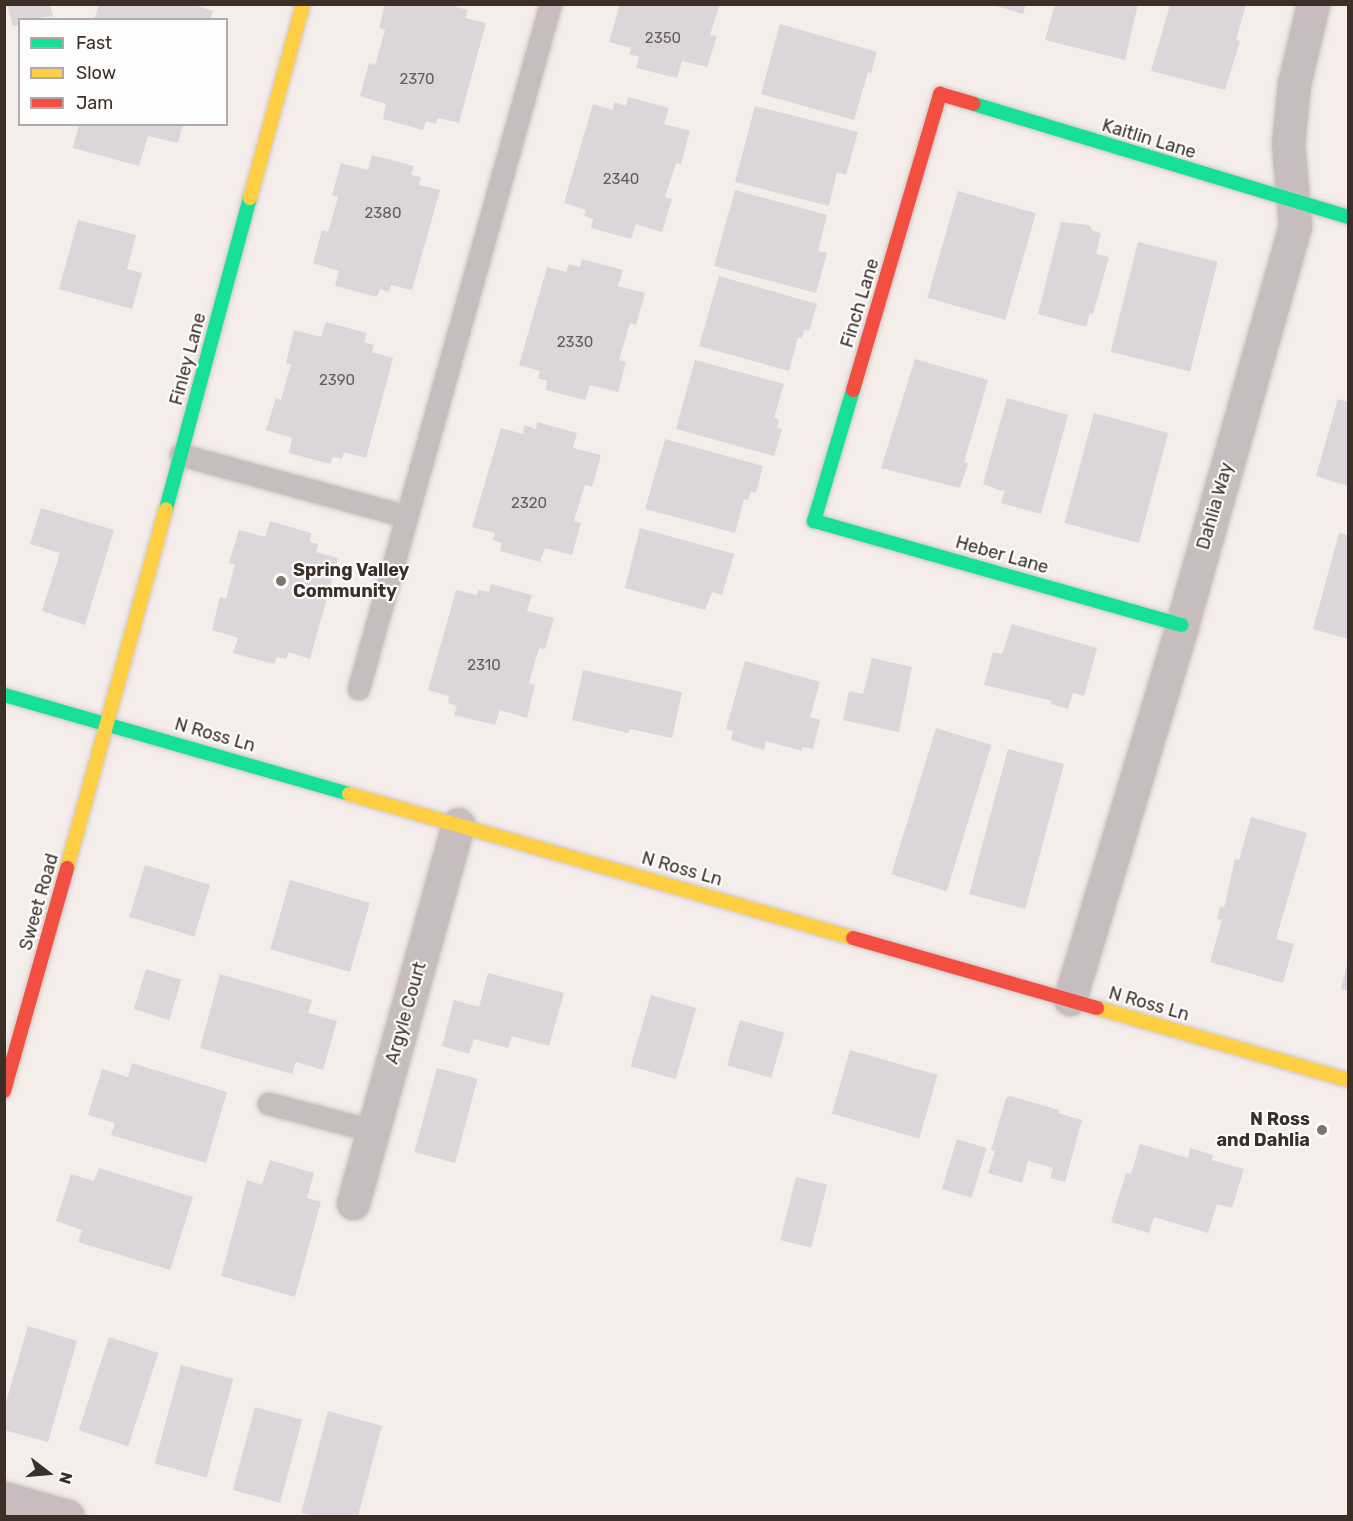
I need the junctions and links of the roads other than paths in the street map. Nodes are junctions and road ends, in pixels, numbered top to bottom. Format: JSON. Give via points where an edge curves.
{"nodes":[{"id":1,"x":303,"y":4,"type":"edge"},
{"id":2,"x":551,"y":4,"type":"edge"},
{"id":3,"x":1313,"y":4,"type":"edge"},
{"id":4,"x":940,"y":94,"type":"joint"},
{"id":5,"x":1293,"y":201,"type":"junction"},
{"id":6,"x":1348,"y":217,"type":"edge"},
{"id":7,"x":181,"y":455,"type":"junction"},
{"id":8,"x":407,"y":517,"type":"junction"},
{"id":9,"x":814,"y":521,"type":"joint"},
{"id":10,"x":1182,"y":625,"type":"junction"},
{"id":11,"x":358,"y":688,"type":"dead end"},
{"id":12,"x":4,"y":695,"type":"edge"},
{"id":13,"x":108,"y":723,"type":"junction"},
{"id":14,"x":458,"y":824,"type":"junction"},
{"id":15,"x":1070,"y":999,"type":"junction"},
{"id":16,"x":1348,"y":1080,"type":"edge"},
{"id":17,"x":4,"y":1091,"type":"edge"},
{"id":18,"x":268,"y":1104,"type":"dead end"},
{"id":19,"x":373,"y":1131,"type":"junction"},
{"id":20,"x":353,"y":1203,"type":"dead end"},
{"id":21,"x":4,"y":1498,"type":"edge"},
{"id":22,"x":67,"y":1516,"type":"edge"}],
"edges":[{"from":1,"to":7,"type":"street","name":"Finley Lane"},
{"from":2,"to":8,"type":"lane"},
{"from":3,"to":5,"type":"street","name":"Dahlia Way","via":[[1294,84],[1288,143]]},
{"from":4,"to":5,"type":"street","name":"Kaitlin Lane"},
{"from":4,"to":9,"type":"street","name":"Finch Lane"},
{"from":5,"to":6,"type":"street","name":"Kaitlin Lane"},
{"from":5,"to":10,"type":"street","name":"Dahlia Way","via":[[1294,226]]},
{"from":7,"to":8,"type":"lane"},
{"from":7,"to":13,"type":"street","name":"Finley Lane"},
{"from":8,"to":11,"type":"lane"},
{"from":9,"to":10,"type":"street","name":"Heber Lane"},
{"from":10,"to":15,"type":"street","name":"Dahlia Way"},
{"from":12,"to":13,"type":"street","name":"N Ross Ln"},
{"from":13,"to":14,"type":"street","name":"N Ross Ln"},
{"from":13,"to":17,"type":"street","name":"Sweet Road"},
{"from":14,"to":15,"type":"street","name":"N Ross Ln"},
{"from":14,"to":19,"type":"street","name":"Argyle Court"},
{"from":15,"to":16,"type":"street","name":"N Ross Ln"},
{"from":18,"to":19,"type":"lane"},
{"from":19,"to":20,"type":"street","name":"Argyle Court"},
{"from":21,"to":22,"type":"street"}]}
